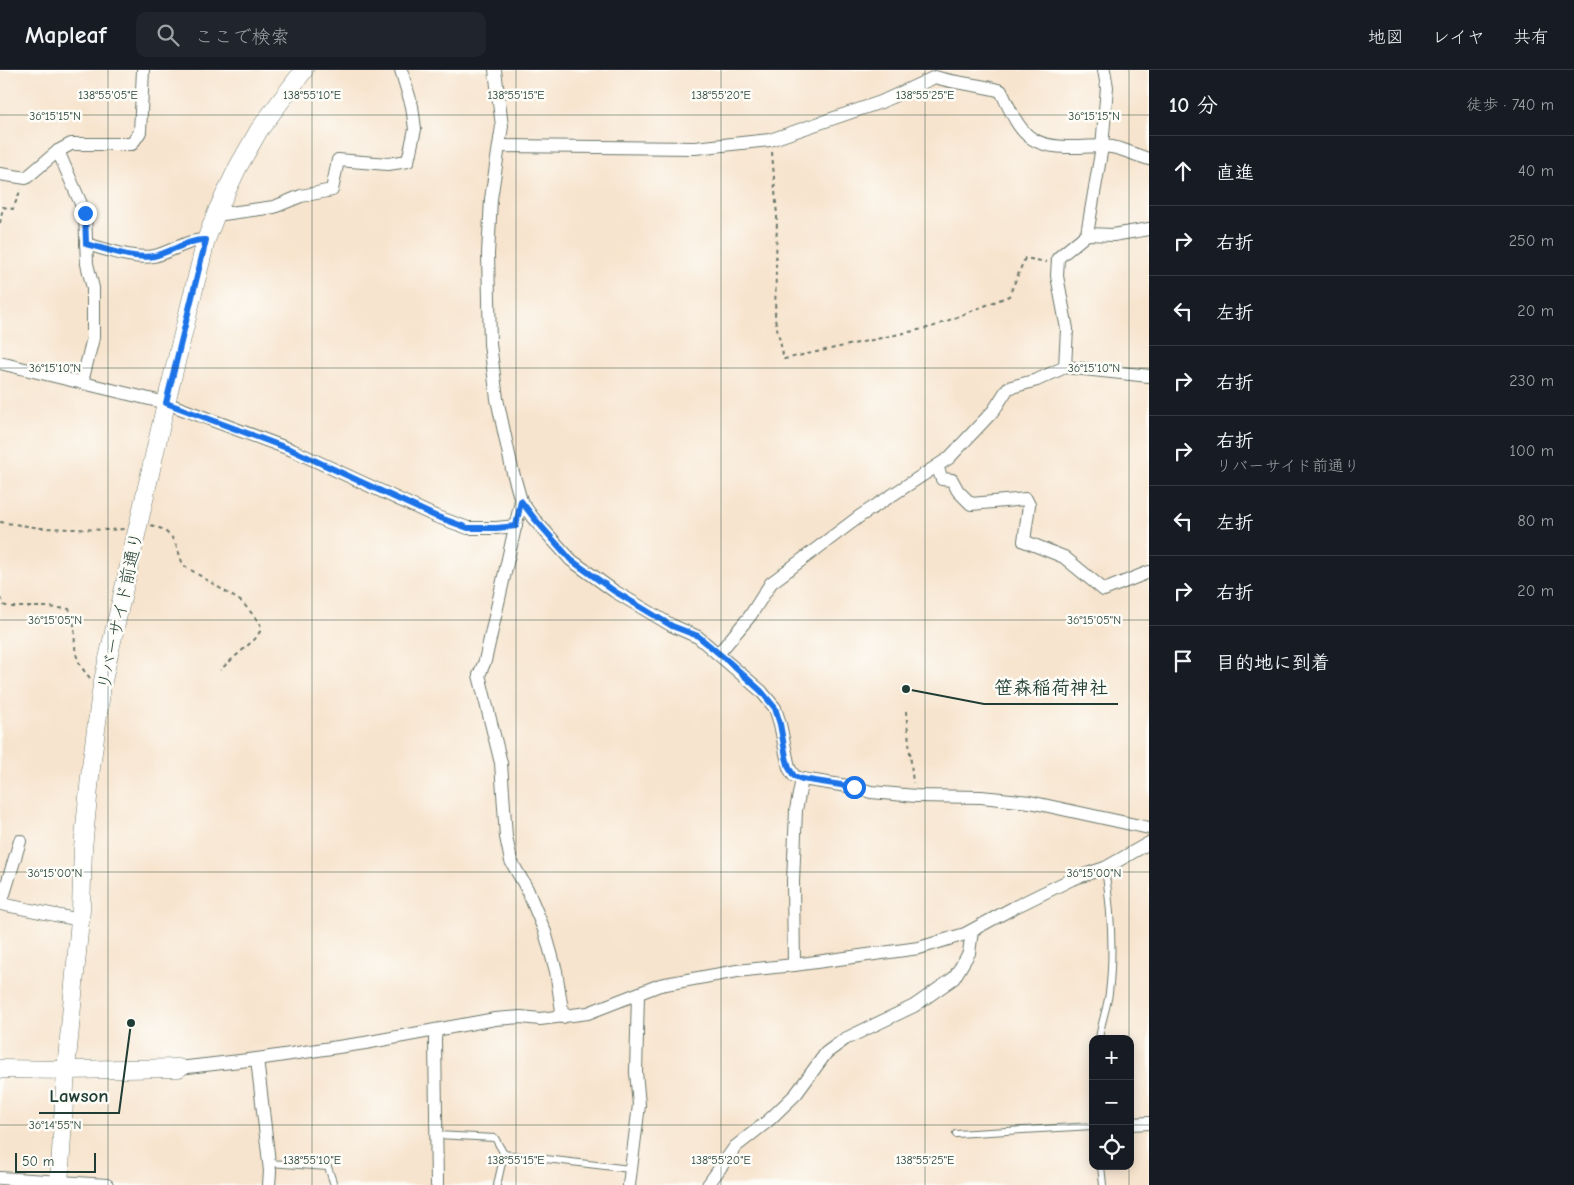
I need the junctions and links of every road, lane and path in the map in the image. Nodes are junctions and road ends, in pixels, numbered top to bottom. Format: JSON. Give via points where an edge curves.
{"nodes":[{"id":1,"x":143,"y":70,"type":"edge"},
{"id":2,"x":304,"y":70,"type":"edge"},
{"id":3,"x":401,"y":70,"type":"edge"},
{"id":4,"x":495,"y":70,"type":"edge"},
{"id":5,"x":1104,"y":70,"type":"edge"},
{"id":6,"x":933,"y":73,"type":"edge"},
{"id":7,"x":770,"y":140,"type":"junction"},
{"id":8,"x":499,"y":146,"type":"junction"},
{"id":9,"x":1102,"y":147,"type":"junction"},
{"id":10,"x":58,"y":151,"type":"junction"},
{"id":11,"x":1149,"y":159,"type":"edge"},
{"id":12,"x":0,"y":174,"type":"edge"},
{"id":13,"x":26,"y":178,"type":"junction"},
{"id":14,"x":216,"y":215,"type":"junction"},
{"id":15,"x":0,"y":223,"type":"edge"},
{"id":16,"x":1149,"y":229,"type":"edge"},
{"id":17,"x":1087,"y":234,"type":"junction"},
{"id":18,"x":206,"y":240,"type":"junction"},
{"id":19,"x":86,"y":244,"type":"junction"},
{"id":20,"x":1058,"y":264,"type":"junction"},
{"id":21,"x":0,"y":363,"type":"edge"},
{"id":22,"x":1065,"y":367,"type":"junction"},
{"id":23,"x":1149,"y":376,"type":"edge"},
{"id":24,"x":82,"y":382,"type":"junction"},
{"id":25,"x":166,"y":403,"type":"junction"},
{"id":26,"x":937,"y":466,"type":"junction"},
{"id":27,"x":521,"y":501,"type":"junction"},
{"id":28,"x":0,"y":522,"type":"edge"},
{"id":29,"x":139,"y":526,"type":"junction"},
{"id":30,"x":516,"y":526,"type":"junction"},
{"id":31,"x":1149,"y":572,"type":"edge"},
{"id":32,"x":0,"y":598,"type":"edge"},
{"id":33,"x":719,"y":654,"type":"junction"},
{"id":34,"x":220,"y":670,"type":"dead end"},
{"id":35,"x":102,"y":685,"type":"junction"},
{"id":36,"x":906,"y":711,"type":"dead end"},
{"id":37,"x":802,"y":779,"type":"junction"},
{"id":38,"x":914,"y":796,"type":"junction"},
{"id":39,"x":1149,"y":828,"type":"edge"},
{"id":40,"x":20,"y":841,"type":"dead end"},
{"id":41,"x":1149,"y":843,"type":"edge"},
{"id":42,"x":1105,"y":868,"type":"junction"},
{"id":43,"x":80,"y":920,"type":"junction"},
{"id":44,"x":972,"y":931,"type":"junction"},
{"id":45,"x":794,"y":965,"type":"junction"},
{"id":46,"x":638,"y":995,"type":"junction"},
{"id":47,"x":563,"y":1017,"type":"junction"},
{"id":48,"x":436,"y":1030,"type":"junction"},
{"id":49,"x":1101,"y":1035,"type":"edge"},
{"id":50,"x":257,"y":1059,"type":"junction"},
{"id":51,"x":179,"y":1068,"type":"joint"},
{"id":52,"x":0,"y":1069,"type":"edge"},
{"id":53,"x":66,"y":1070,"type":"junction"},
{"id":54,"x":1149,"y":1123,"type":"edge"},
{"id":55,"x":1134,"y":1124,"type":"edge"},
{"id":56,"x":1089,"y":1126,"type":"edge"},
{"id":57,"x":956,"y":1134,"type":"dead end"},
{"id":58,"x":437,"y":1135,"type":"junction"},
{"id":59,"x":504,"y":1154,"type":"junction"},
{"id":60,"x":269,"y":1163,"type":"junction"},
{"id":61,"x":630,"y":1170,"type":"junction"},
{"id":62,"x":1101,"y":1170,"type":"edge"},
{"id":63,"x":0,"y":1178,"type":"edge"},
{"id":64,"x":59,"y":1183,"type":"edge"},
{"id":65,"x":107,"y":1185,"type":"edge"},
{"id":66,"x":269,"y":1185,"type":"edge"},
{"id":67,"x":334,"y":1185,"type":"edge"},
{"id":68,"x":437,"y":1185,"type":"edge"},
{"id":69,"x":497,"y":1185,"type":"edge"},
{"id":70,"x":629,"y":1185,"type":"edge"},
{"id":71,"x":708,"y":1185,"type":"edge"},
{"id":72,"x":1103,"y":1185,"type":"edge"}],
"edges":[{"from":1,"to":10,"type":"street","via":[[140,132],[132,144],[71,144]]},
{"from":2,"to":14,"type":"street","name":"リバーサイド前通り","via":[[258,130]]},
{"from":3,"to":14,"type":"street","via":[[415,129],[408,161],[388,164],[338,160],[332,190],[301,196],[274,207]]},
{"from":4,"to":8,"type":"street","via":[[502,126]]},
{"from":5,"to":9,"type":"street","via":[[1107,88]]},
{"from":6,"to":7,"type":"street","via":[[881,102]]},
{"from":6,"to":9,"type":"street","via":[[952,82],[984,85],[1001,91],[1022,132],[1033,141],[1062,148]]},
{"from":7,"to":8,"type":"street","via":[[695,148]]},
{"from":7,"to":20,"type":"path","via":[[777,216],[775,319],[784,359],[932,327],[1009,296],[1025,258]]},
{"from":8,"to":27,"type":"street","via":[[491,199],[488,254],[490,344],[497,399]]},
{"from":9,"to":11,"type":"street"},
{"from":9,"to":17,"type":"street"},
{"from":10,"to":13,"type":"street"},
{"from":10,"to":19,"type":"street","via":[[85,213]]},
{"from":12,"to":13,"type":"street"},
{"from":13,"to":15,"type":"path","via":[[13,209],[3,207]]},
{"from":14,"to":18,"type":"street","name":"リバーサイド前通り"},
{"from":16,"to":17,"type":"street","via":[[1114,235]]},
{"from":17,"to":20,"type":"street","via":[[1058,258]]},
{"from":18,"to":19,"type":"street","via":[[144,258]]},
{"from":18,"to":25,"type":"street","name":"リバーサイド前通り"},
{"from":19,"to":24,"type":"street","via":[[94,309],[93,338]]},
{"from":20,"to":22,"type":"street","via":[[1066,329]]},
{"from":21,"to":24,"type":"street"},
{"from":22,"to":23,"type":"street"},
{"from":22,"to":26,"type":"street","via":[[1037,380],[1008,388],[994,410],[949,458]]},
{"from":24,"to":25,"type":"street"},
{"from":25,"to":29,"type":"street","name":"リバーサイド前通り"},
{"from":25,"to":30,"type":"street","via":[[292,450],[468,528]]},
{"from":26,"to":31,"type":"street","via":[[942,479],[952,480],[971,504],[1026,499],[1029,505],[1024,541],[1064,557],[1104,590]]},
{"from":26,"to":33,"type":"street","via":[[860,516],[771,583],[750,616]]},
{"from":27,"to":30,"type":"street"},
{"from":27,"to":33,"type":"street","via":[[571,560],[672,626],[698,636]]},
{"from":28,"to":29,"type":"path","via":[[41,528]]},
{"from":29,"to":34,"type":"path","via":[[162,529],[174,542],[183,565],[242,602],[260,624],[261,630],[255,638]]},
{"from":29,"to":35,"type":"street","name":"リバーサイド前通り"},
{"from":30,"to":47,"type":"street","via":[[480,675],[501,763],[506,837],[511,861],[545,932]]},
{"from":32,"to":35,"type":"path","via":[[3,605],[10,607],[69,609],[73,616],[80,666],[94,683]]},
{"from":33,"to":37,"type":"street","via":[[761,691],[775,708],[789,768],[794,776]]},
{"from":35,"to":43,"type":"street","name":"リバーサイド前通り","via":[[87,805]]},
{"from":36,"to":38,"type":"path"},
{"from":37,"to":38,"type":"street"},
{"from":37,"to":45,"type":"street","via":[[796,810]]},
{"from":38,"to":39,"type":"street","via":[[1030,802]]},
{"from":40,"to":43,"type":"street","via":[[1,904]]},
{"from":41,"to":42,"type":"street"},
{"from":42,"to":44,"type":"street","via":[[1072,879]]},
{"from":42,"to":49,"type":"lane","via":[[1112,953],[1109,994]]},
{"from":43,"to":53,"type":"street","name":"リバーサイド前通り"},
{"from":44,"to":45,"type":"street","via":[[919,948]]},
{"from":44,"to":71,"type":"street","via":[[968,953],[954,978],[914,1006],[845,1039],[826,1053],[796,1094],[736,1147]]},
{"from":45,"to":46,"type":"street","via":[[660,985]]},
{"from":46,"to":47,"type":"street","via":[[588,1013]]},
{"from":46,"to":61,"type":"street","via":[[638,1105]]},
{"from":47,"to":48,"type":"street","via":[[495,1019]]},
{"from":48,"to":50,"type":"street"},
{"from":48,"to":58,"type":"street"},
{"from":50,"to":51,"type":"street"},
{"from":50,"to":60,"type":"street"},
{"from":51,"to":53,"type":"street"},
{"from":52,"to":53,"type":"street"},
{"from":53,"to":64,"type":"street","name":"リバーサイド前通り"},
{"from":54,"to":55,"type":"street"},
{"from":56,"to":57,"type":"lane"},
{"from":58,"to":59,"type":"lane","via":[[495,1138]]},
{"from":58,"to":68,"type":"street"},
{"from":59,"to":61,"type":"lane"},
{"from":59,"to":69,"type":"lane"},
{"from":60,"to":66,"type":"street"},
{"from":60,"to":67,"type":"lane","via":[[328,1167]]},
{"from":61,"to":70,"type":"street"},
{"from":62,"to":72,"type":"lane"},
{"from":63,"to":64,"type":"street"},
{"from":64,"to":65,"type":"street"}]}
